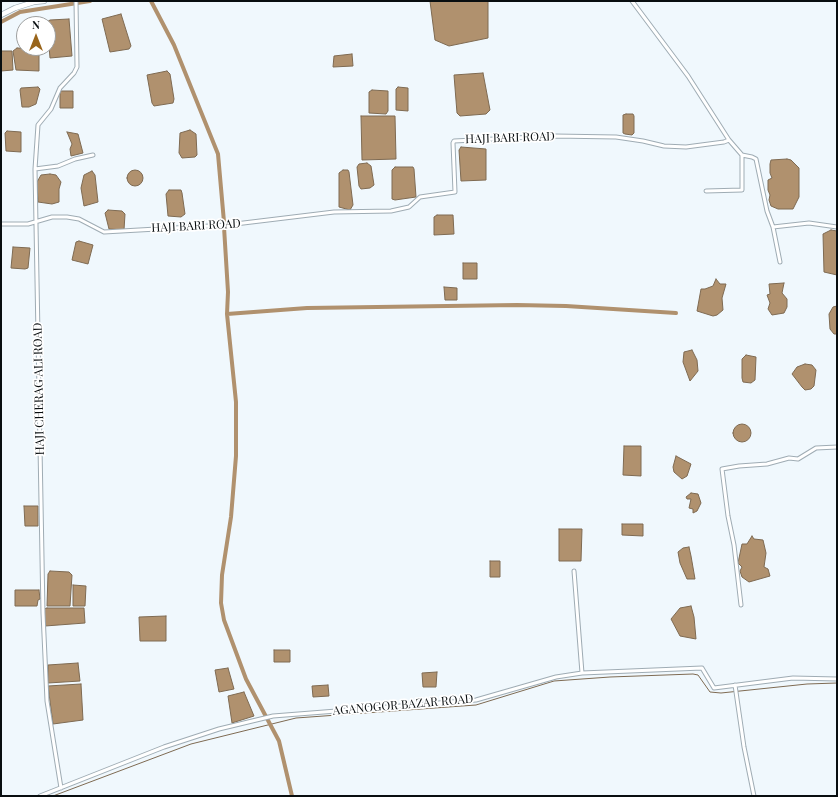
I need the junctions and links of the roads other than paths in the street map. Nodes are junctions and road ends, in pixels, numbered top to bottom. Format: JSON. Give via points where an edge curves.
{"nodes":[{"id":1,"x":44,"y":1,"type":"edge"},
{"id":2,"x":76,"y":1,"type":"edge"},
{"id":3,"x":632,"y":1,"type":"edge"},
{"id":4,"x":1,"y":15,"type":"edge"},
{"id":5,"x":729,"y":140,"type":"junction"},
{"id":6,"x":94,"y":155,"type":"dead end"},
{"id":7,"x":742,"y":155,"type":"junction"},
{"id":8,"x":35,"y":169,"type":"junction"},
{"id":9,"x":706,"y":191,"type":"dead end"},
{"id":10,"x":36,"y":222,"type":"junction"},
{"id":11,"x":1,"y":224,"type":"edge"},
{"id":12,"x":773,"y":227,"type":"junction"},
{"id":13,"x":837,"y":227,"type":"edge"},
{"id":14,"x":780,"y":262,"type":"dead end"},
{"id":15,"x":837,"y":446,"type":"edge"},
{"id":16,"x":574,"y":571,"type":"dead end"},
{"id":17,"x":741,"y":605,"type":"dead end"},
{"id":18,"x":582,"y":674,"type":"junction"},
{"id":19,"x":837,"y":679,"type":"edge"},
{"id":20,"x":735,"y":687,"type":"junction"},
{"id":21,"x":61,"y":788,"type":"junction"},
{"id":22,"x":40,"y":796,"type":"edge"},
{"id":23,"x":754,"y":796,"type":"edge"}],
"edges":[{"from":1,"to":4,"type":"main road","via":[[15,8]]},
{"from":2,"to":8,"type":"street","name":"HAJI CHERAG ALI ROAD","via":[[77,67],[60,88],[51,109],[38,125]]},
{"from":3,"to":5,"type":"street","via":[[688,76]]},
{"from":5,"to":7,"type":"street"},
{"from":5,"to":10,"type":"street","name":"HAJI BARI ROAD","via":[[686,147],[664,146],[616,137],[555,136],[454,141],[455,192],[420,196],[409,207],[391,211],[334,212],[228,225],[104,232],[79,219],[67,217],[52,217]]},
{"from":6,"to":8,"type":"street","via":[[58,166]]},
{"from":7,"to":9,"type":"street","via":[[742,190]]},
{"from":7,"to":12,"type":"street","via":[[756,159]]},
{"from":8,"to":10,"type":"street","name":"HAJI CHERAG ALI ROAD"},
{"from":10,"to":11,"type":"street","name":"HAJI BARI ROAD"},
{"from":10,"to":21,"type":"street","name":"HAJI CHERAG ALI ROAD","via":[[43,613],[47,701]]},
{"from":12,"to":13,"type":"street","via":[[808,223]]},
{"from":12,"to":14,"type":"street"},
{"from":15,"to":17,"type":"street","via":[[816,448],[798,459],[722,469]]},
{"from":16,"to":18,"type":"street"},
{"from":18,"to":20,"type":"street","name":"AGANOGOR BAZAR ROAD","via":[[702,668],[714,688]]},
{"from":18,"to":21,"type":"street","name":"AGANOGOR BAZAR ROAD","via":[[556,677],[476,700],[273,716],[218,729],[164,747]]},
{"from":19,"to":20,"type":"street","name":"AGANOGOR BAZAR ROAD","via":[[793,678]]},
{"from":20,"to":23,"type":"street"},
{"from":21,"to":22,"type":"street","name":"AGANOGOR BAZAR ROAD"}]}
